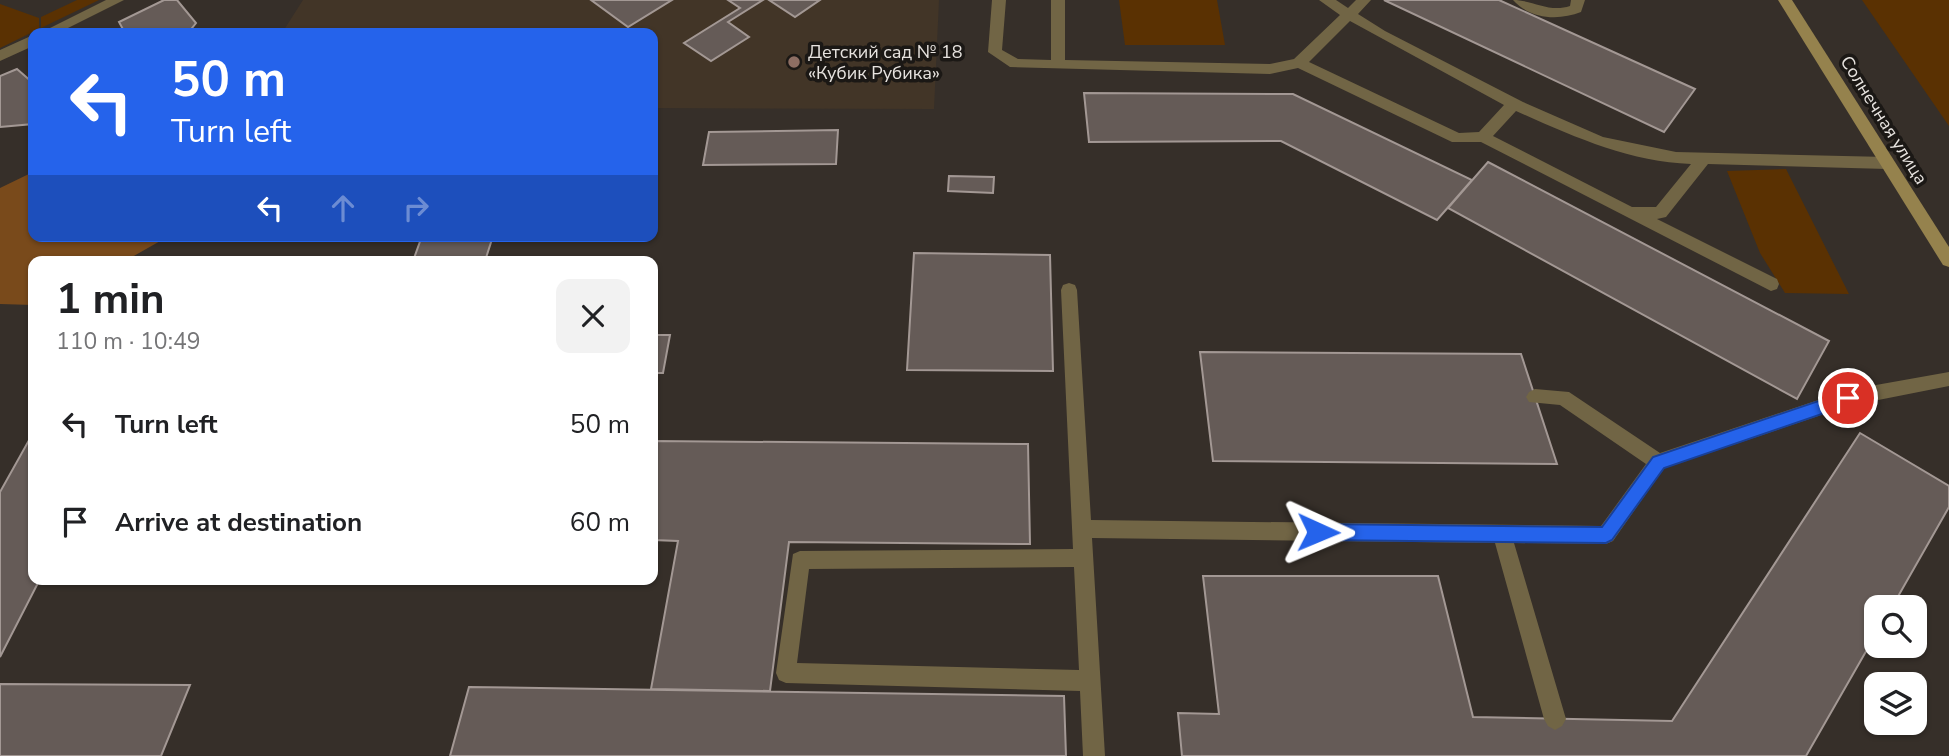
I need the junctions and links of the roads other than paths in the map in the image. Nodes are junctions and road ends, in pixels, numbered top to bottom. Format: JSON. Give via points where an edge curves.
{"nodes":[{"id":1,"x":117,"y":0,"type":"edge"},
{"id":2,"x":999,"y":0,"type":"edge"},
{"id":3,"x":1058,"y":0,"type":"edge"},
{"id":4,"x":1326,"y":0,"type":"edge"},
{"id":5,"x":1364,"y":0,"type":"edge"},
{"id":6,"x":1520,"y":0,"type":"edge"},
{"id":7,"x":1578,"y":0,"type":"edge"},
{"id":8,"x":1786,"y":0,"type":"edge"},
{"id":9,"x":1349,"y":15,"type":"junction"},
{"id":10,"x":58,"y":28,"type":"edge"},
{"id":11,"x":28,"y":42,"type":"edge"},
{"id":12,"x":0,"y":56,"type":"edge"},
{"id":13,"x":1299,"y":63,"type":"junction"},
{"id":14,"x":1058,"y":65,"type":"junction"},
{"id":15,"x":1514,"y":104,"type":"junction"},
{"id":16,"x":1483,"y":137,"type":"junction"},
{"id":17,"x":1704,"y":159,"type":"junction"},
{"id":18,"x":1888,"y":163,"type":"junction"},
{"id":19,"x":1630,"y":213,"type":"junction"},
{"id":20,"x":1949,"y":261,"type":"edge"},
{"id":21,"x":1771,"y":284,"type":"dead end"},
{"id":22,"x":1069,"y":290,"type":"dead end"},
{"id":23,"x":1949,"y":379,"type":"edge"},
{"id":24,"x":1535,"y":397,"type":"dead end"},
{"id":25,"x":1658,"y":462,"type":"junction"},
{"id":26,"x":1081,"y":529,"type":"junction"},
{"id":27,"x":1502,"y":534,"type":"junction"},
{"id":28,"x":1083,"y":558,"type":"junction"},
{"id":29,"x":1090,"y":681,"type":"junction"},
{"id":30,"x":1555,"y":719,"type":"dead end"},
{"id":31,"x":1094,"y":756,"type":"edge"}],
"edges":[{"from":1,"to":10,"type":"lane"},
{"from":2,"to":14,"type":"lane","via":[[995,52],[1016,64]]},
{"from":3,"to":14,"type":"lane"},
{"from":4,"to":9,"type":"lane"},
{"from":5,"to":9,"type":"lane"},
{"from":6,"to":7,"type":"lane","via":[[1552,14],[1566,14],[1576,9]]},
{"from":8,"to":18,"type":"street","name":"Солнечная улица"},
{"from":9,"to":13,"type":"lane"},
{"from":9,"to":15,"type":"lane"},
{"from":11,"to":12,"type":"lane"},
{"from":13,"to":14,"type":"lane","via":[[1270,69]]},
{"from":13,"to":16,"type":"lane","via":[[1457,138]]},
{"from":15,"to":16,"type":"lane"},
{"from":15,"to":17,"type":"lane","via":[[1600,142],[1676,158]]},
{"from":16,"to":19,"type":"lane"},
{"from":17,"to":18,"type":"lane"},
{"from":17,"to":19,"type":"lane","via":[[1660,213]]},
{"from":18,"to":20,"type":"street","name":"Солнечная улица"},
{"from":19,"to":21,"type":"lane"},
{"from":22,"to":26,"type":"lane"},
{"from":23,"to":25,"type":"lane","via":[[1848,398]]},
{"from":24,"to":25,"type":"lane","via":[[1563,397]]},
{"from":25,"to":27,"type":"lane","via":[[1606,535]]},
{"from":26,"to":27,"type":"lane"},
{"from":26,"to":28,"type":"lane"},
{"from":27,"to":30,"type":"lane"},
{"from":28,"to":29,"type":"lane"},
{"from":28,"to":29,"type":"lane","via":[[800,560],[786,673]]},
{"from":29,"to":31,"type":"lane"}]}
